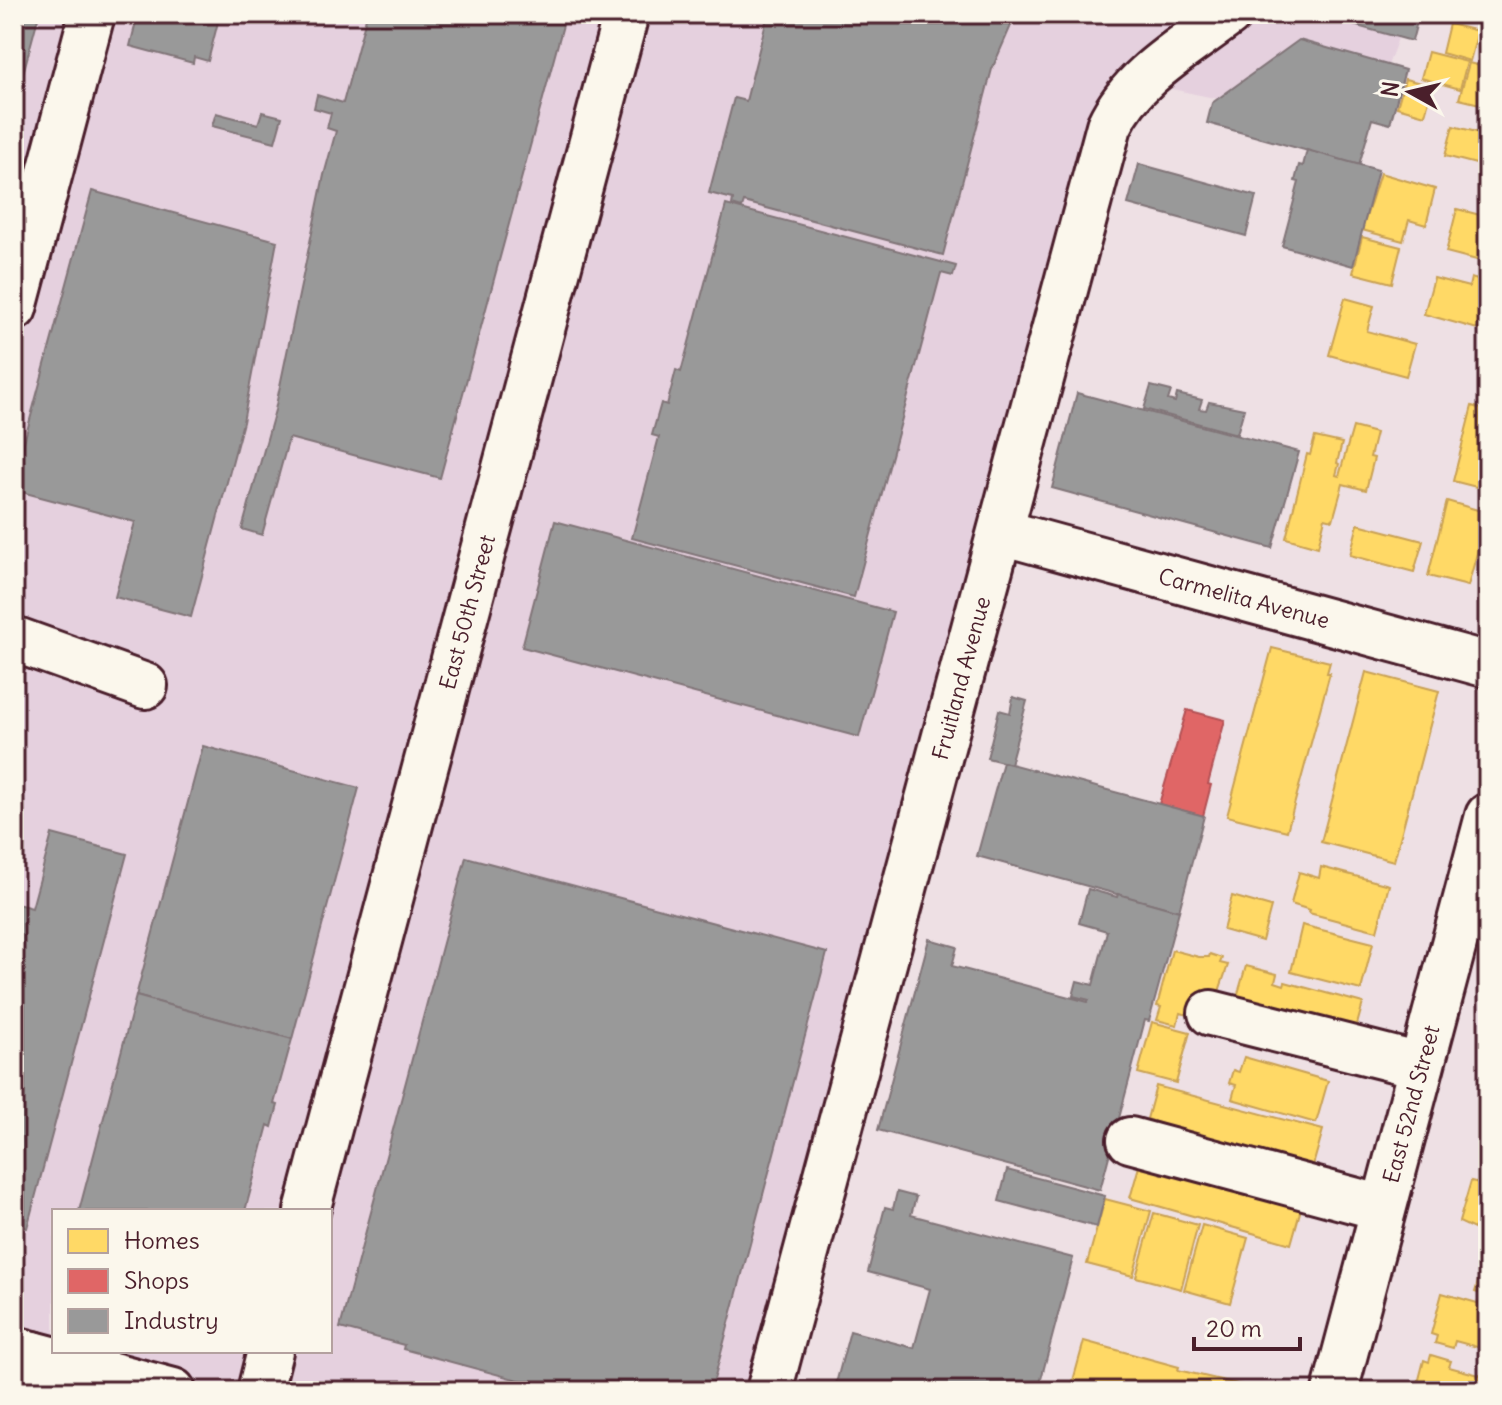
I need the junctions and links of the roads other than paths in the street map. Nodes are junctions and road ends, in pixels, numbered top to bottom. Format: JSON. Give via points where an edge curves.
{"nodes":[{"id":1,"x":92,"y":14,"type":"edge"},
{"id":2,"x":626,"y":14,"type":"edge"},
{"id":3,"x":1229,"y":14,"type":"edge"},
{"id":4,"x":14,"y":308,"type":"edge"},
{"id":5,"x":1001,"y":532,"type":"junction"},
{"id":6,"x":14,"y":639,"type":"edge"},
{"id":7,"x":1488,"y":665,"type":"edge"},
{"id":8,"x":145,"y":686,"type":"dead end"},
{"id":9,"x":1488,"y":816,"type":"edge"},
{"id":10,"x":1211,"y":1013,"type":"dead end"},
{"id":11,"x":1421,"y":1066,"type":"junction"},
{"id":12,"x":1130,"y":1140,"type":"dead end"},
{"id":13,"x":1383,"y":1208,"type":"junction"},
{"id":14,"x":308,"y":1209,"type":"edge"},
{"id":15,"x":270,"y":1353,"type":"edge"},
{"id":16,"x":23,"y":1365,"type":"edge"},
{"id":17,"x":173,"y":1391,"type":"edge"},
{"id":18,"x":260,"y":1391,"type":"edge"},
{"id":19,"x":769,"y":1391,"type":"edge"},
{"id":20,"x":1335,"y":1391,"type":"edge"}],
"edges":[{"from":1,"to":4,"type":"street"},
{"from":2,"to":14,"type":"street","name":"East 50th Street"},
{"from":3,"to":5,"type":"street","name":"Fruitland Avenue","via":[[1135,86],[1114,115]]},
{"from":5,"to":7,"type":"street","name":"Carmelita Avenue"},
{"from":5,"to":19,"type":"street","name":"Fruitland Avenue"},
{"from":6,"to":8,"type":"street"},
{"from":9,"to":11,"type":"street","name":"East 52nd Street"},
{"from":10,"to":11,"type":"street"},
{"from":11,"to":13,"type":"street","name":"East 52nd Street"},
{"from":12,"to":13,"type":"street"},
{"from":13,"to":20,"type":"street","name":"East 52nd Street"},
{"from":15,"to":18,"type":"street"},
{"from":16,"to":17,"type":"street"}]}
